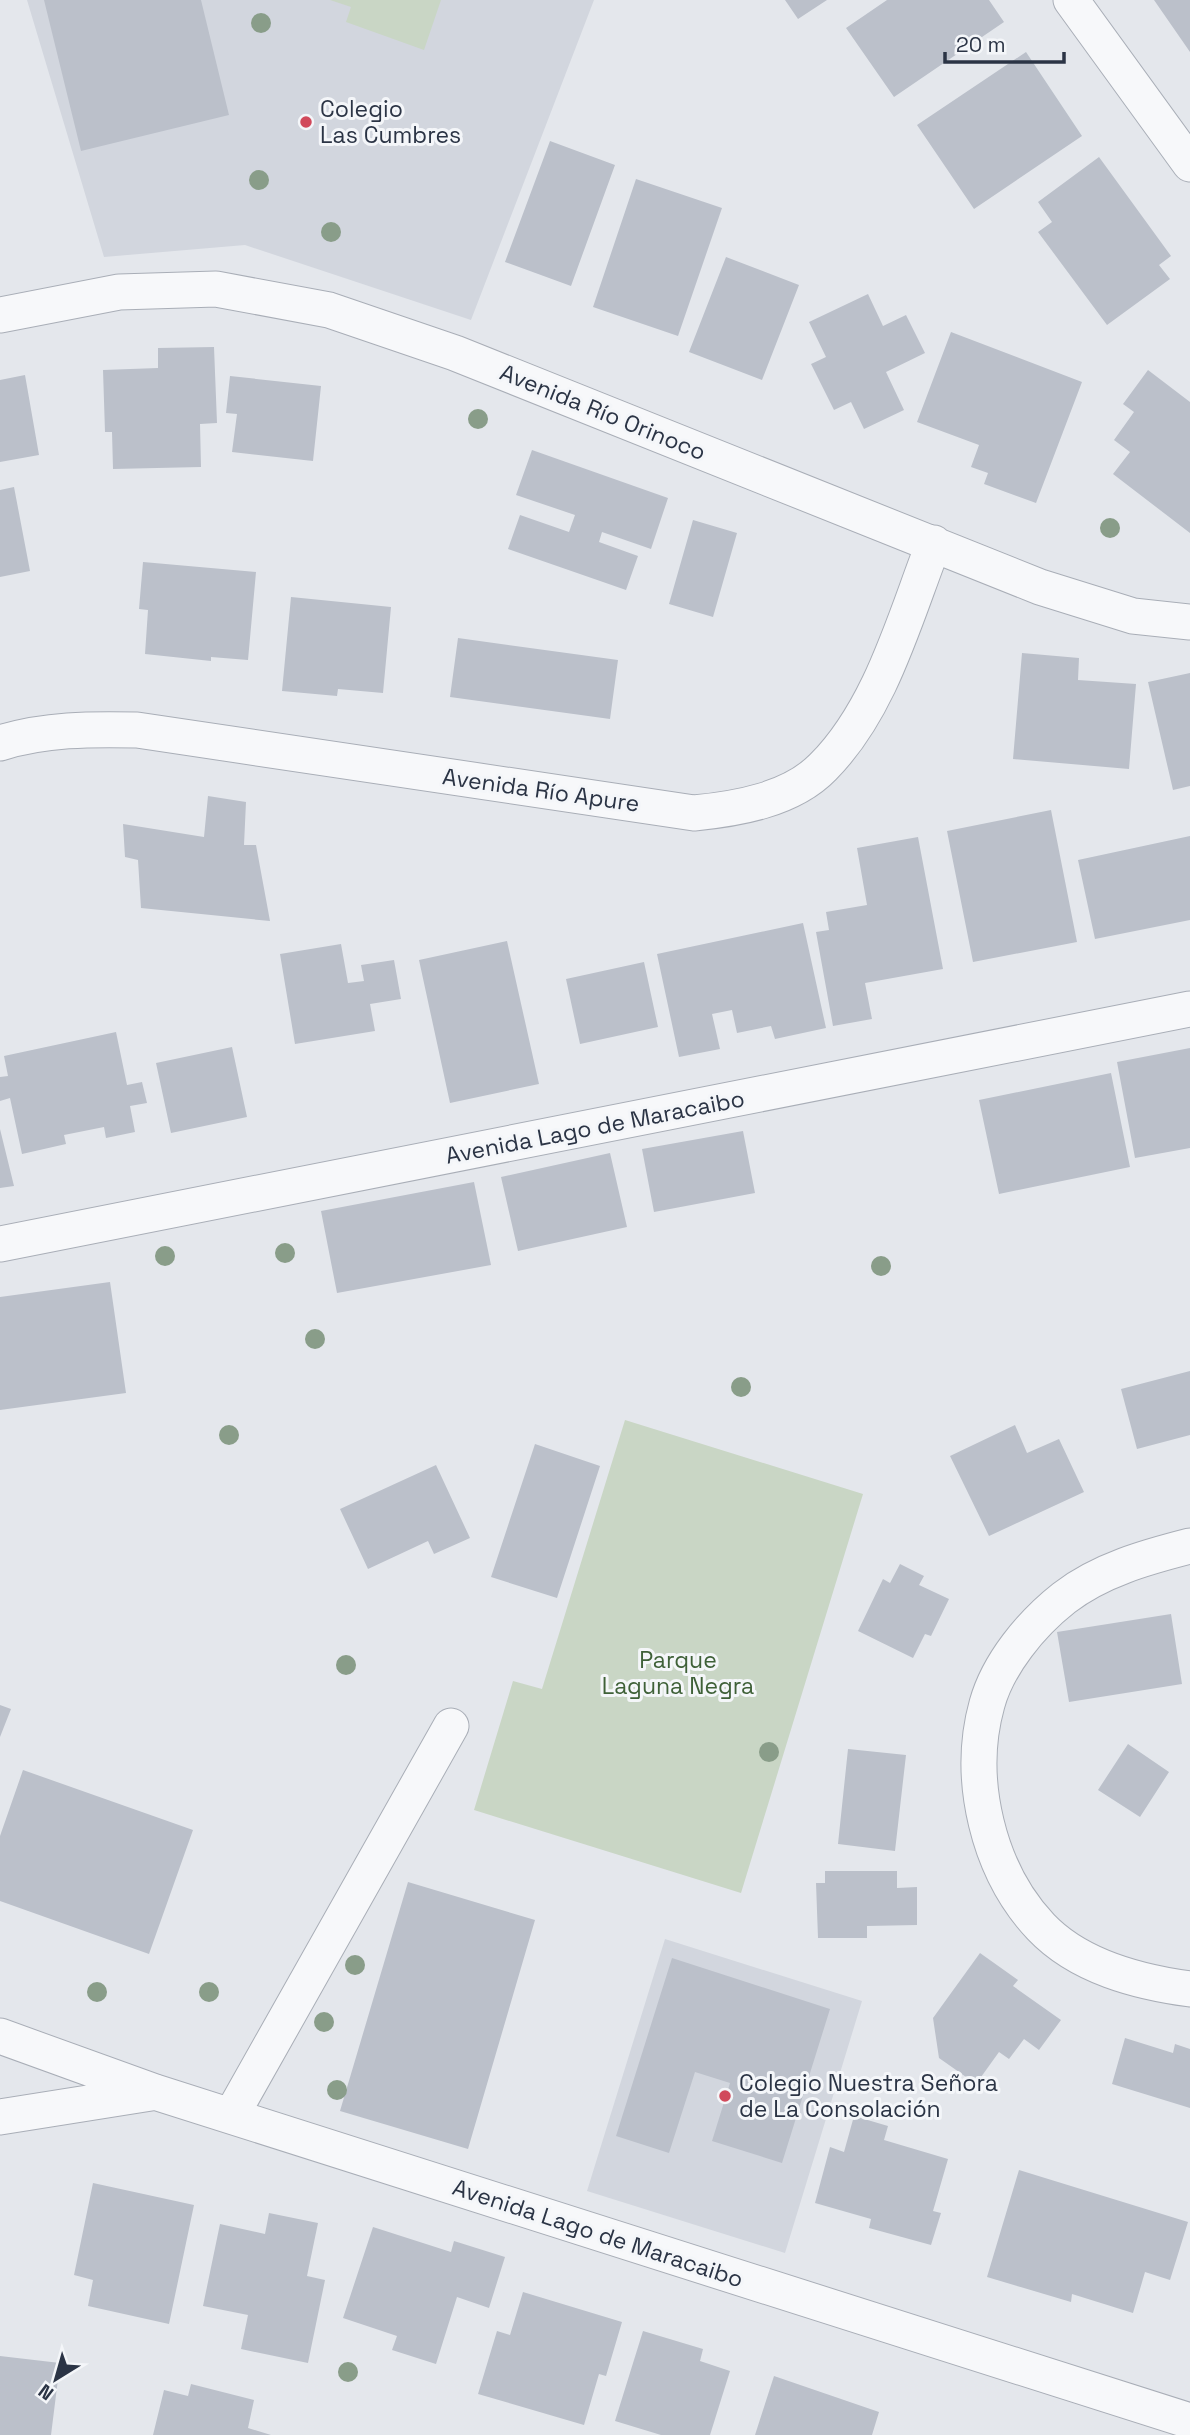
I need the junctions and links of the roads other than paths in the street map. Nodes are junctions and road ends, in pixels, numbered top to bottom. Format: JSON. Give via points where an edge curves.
{"nodes":[{"id":1,"x":1071,"y":0,"type":"edge"},
{"id":2,"x":1190,"y":164,"type":"edge"},
{"id":3,"x":0,"y":315,"type":"edge"},
{"id":4,"x":934,"y":542,"type":"junction"},
{"id":5,"x":1190,"y":622,"type":"edge"},
{"id":6,"x":0,"y":743,"type":"edge"},
{"id":7,"x":1190,"y":1009,"type":"edge"},
{"id":8,"x":0,"y":1244,"type":"edge"},
{"id":9,"x":1190,"y":1546,"type":"edge"},
{"id":10,"x":451,"y":1726,"type":"dead end"},
{"id":11,"x":1190,"y":1989,"type":"edge"},
{"id":12,"x":0,"y":2036,"type":"edge"},
{"id":13,"x":155,"y":2092,"type":"junction"},
{"id":14,"x":231,"y":2116,"type":"junction"},
{"id":15,"x":0,"y":2117,"type":"edge"},
{"id":16,"x":1190,"y":2421,"type":"edge"}],
"edges":[{"from":1,"to":2,"type":"street"},
{"from":3,"to":4,"type":"street","name":"Avenida Río Orinoco","via":[[119,292],[216,289],[329,310],[455,353]]},
{"from":4,"to":5,"type":"street","name":"Avenida Río Orinoco","via":[[1040,587],[1133,616]]},
{"from":4,"to":6,"type":"street","name":"Avenida Río Apure","via":[[855,727],[822,769],[784,792],[743,808],[694,813],[137,730],[79,729]]},
{"from":7,"to":8,"type":"street","name":"Avenida Lago de Maracaibo"},
{"from":9,"to":11,"type":"street","via":[[1101,1576],[1063,1598],[1005,1662],[987,1704],[980,1751],[981,1792],[990,1838],[1013,1889],[1042,1927],[1077,1955],[1118,1973]]},
{"from":10,"to":14,"type":"street"},
{"from":12,"to":13,"type":"street"},
{"from":13,"to":14,"type":"street","name":"Avenida Lago de Maracaibo"},
{"from":13,"to":15,"type":"street","name":"Avenida Lago de Maracaibo"},
{"from":14,"to":16,"type":"street","name":"Avenida Lago de Maracaibo"}]}
